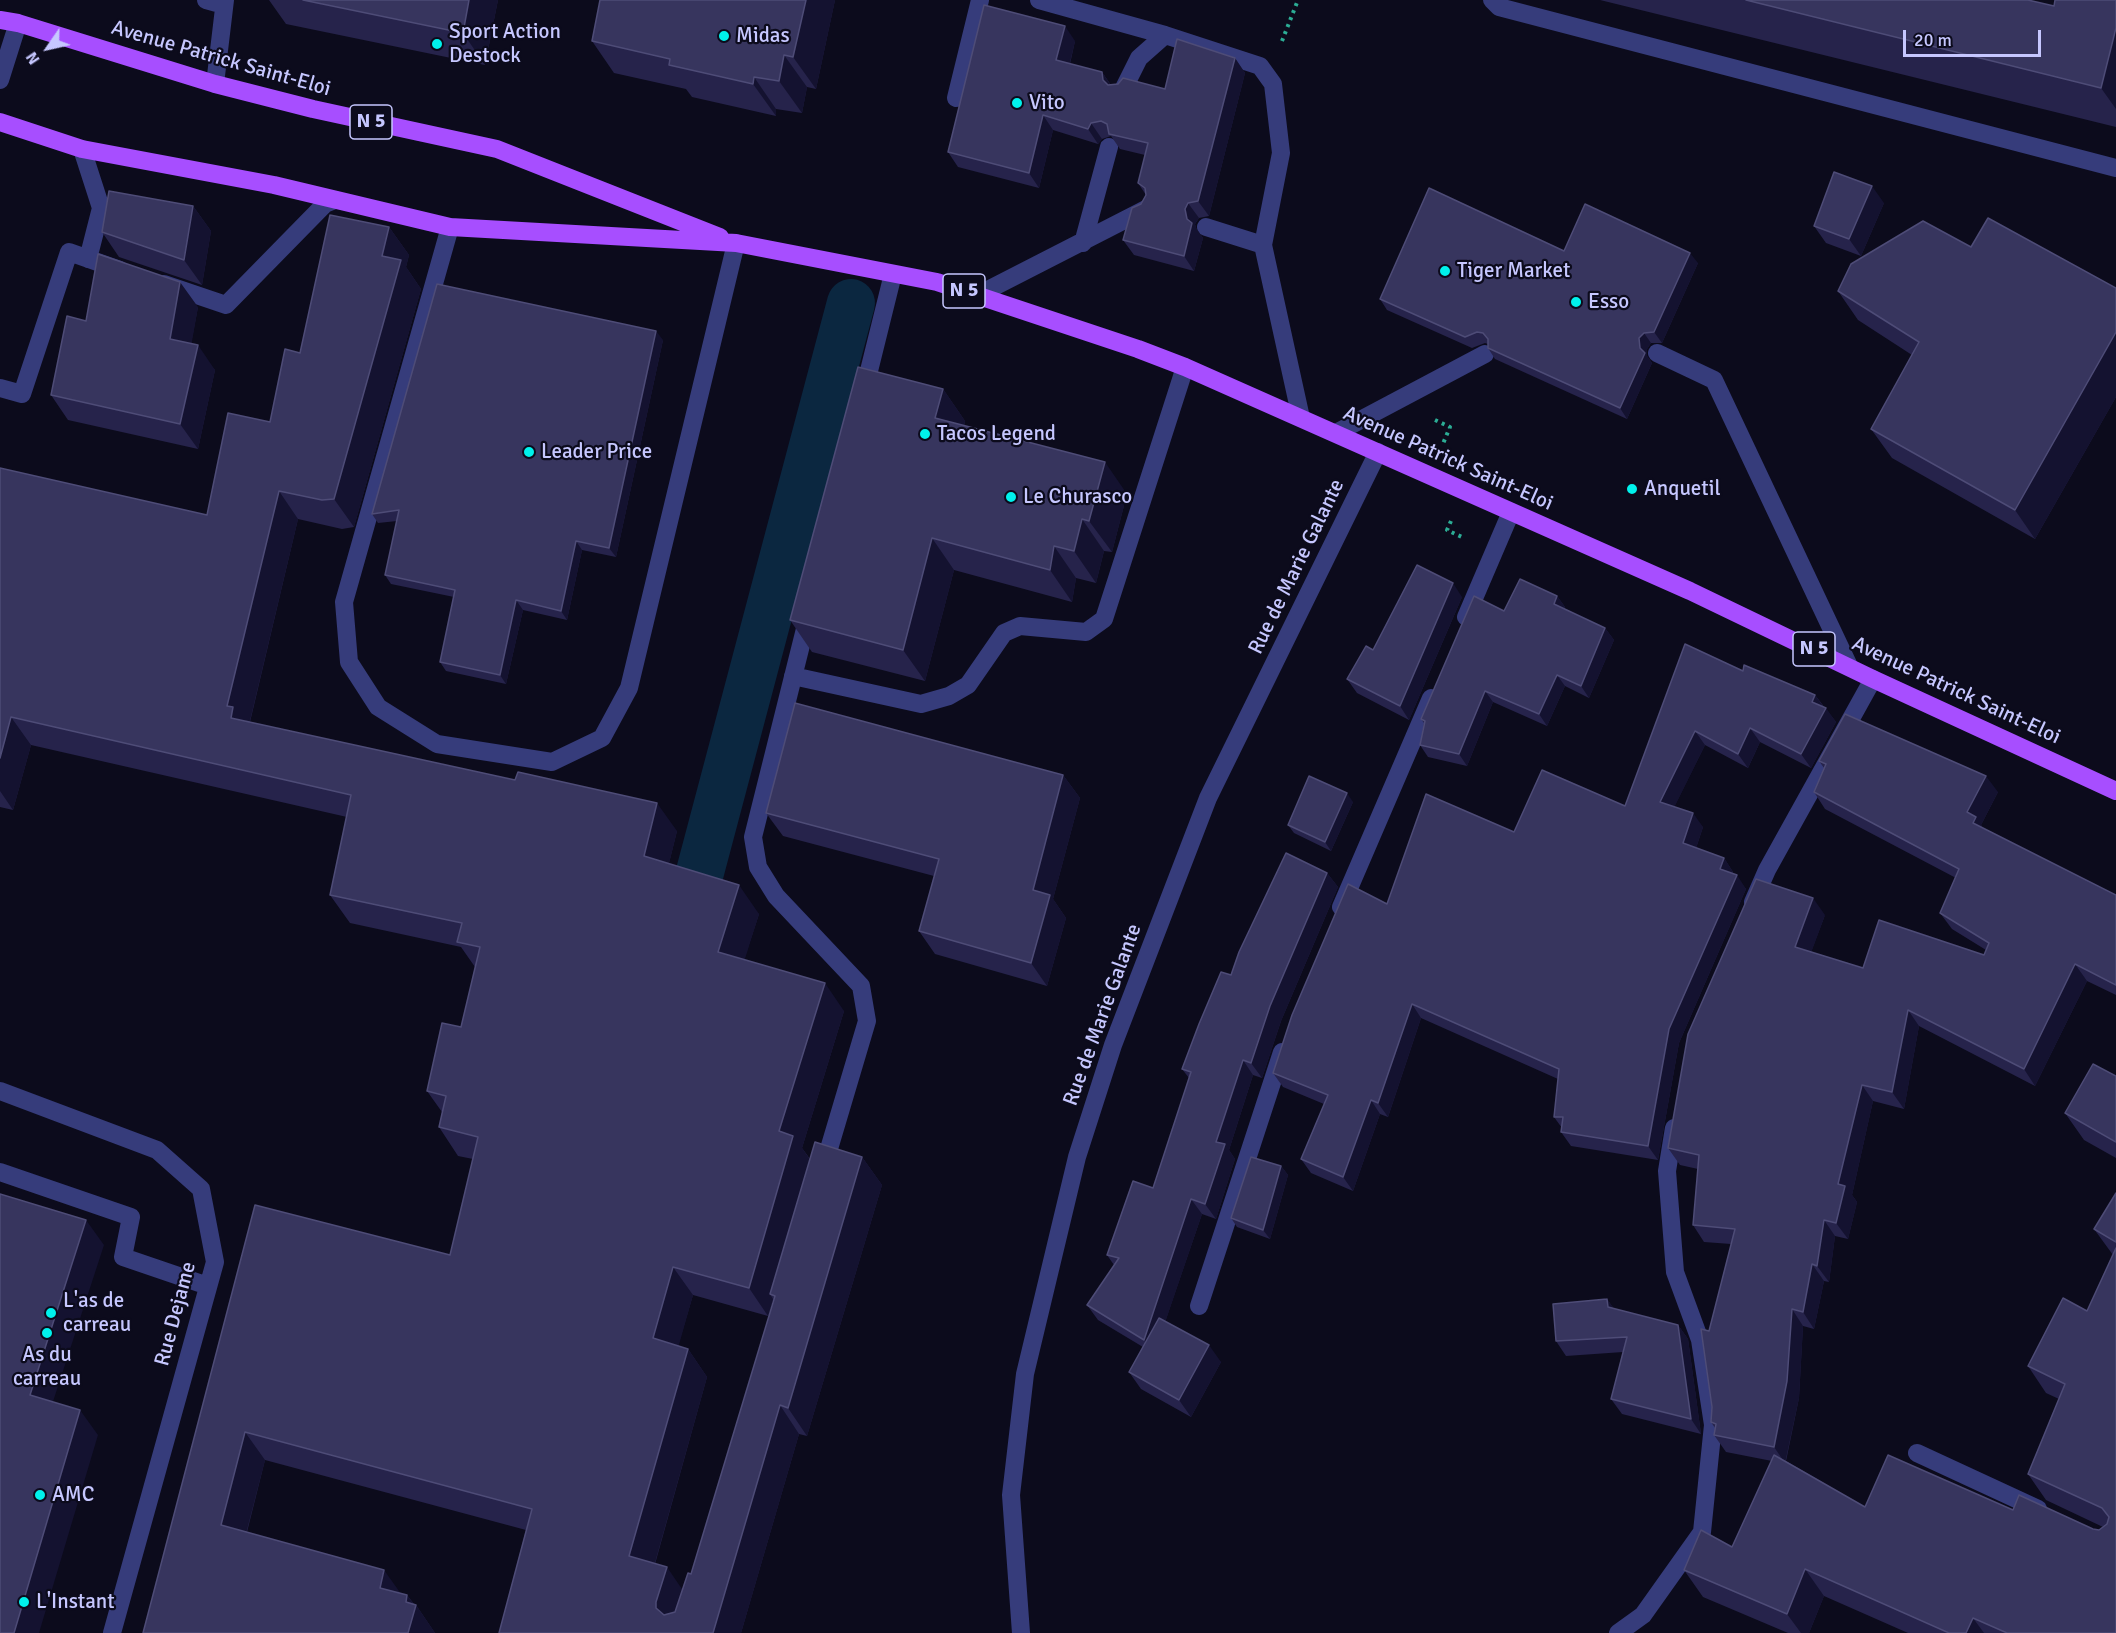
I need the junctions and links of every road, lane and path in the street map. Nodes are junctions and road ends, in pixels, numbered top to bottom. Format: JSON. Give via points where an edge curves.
{"nodes":[{"id":1,"x":206,"y":0,"type":"edge"},
{"id":2,"x":980,"y":0,"type":"edge"},
{"id":3,"x":1039,"y":0,"type":"edge"},
{"id":4,"x":1492,"y":0,"type":"edge"},
{"id":5,"x":224,"y":2,"type":"edge"},
{"id":6,"x":9,"y":21,"type":"edge"},
{"id":7,"x":1165,"y":35,"type":"junction"},
{"id":8,"x":0,"y":80,"type":"edge"},
{"id":9,"x":215,"y":84,"type":"junction"},
{"id":10,"x":1123,"y":90,"type":"edge"},
{"id":11,"x":956,"y":98,"type":"dead end"},
{"id":12,"x":0,"y":122,"type":"edge"},
{"id":13,"x":1109,"y":147,"type":"edge"},
{"id":14,"x":82,"y":149,"type":"junction"},
{"id":15,"x":2116,"y":168,"type":"edge"},
{"id":16,"x":335,"y":200,"type":"junction"},
{"id":17,"x":1146,"y":209,"type":"edge"},
{"id":18,"x":1206,"y":227,"type":"dead end"},
{"id":19,"x":450,"y":228,"type":"junction"},
{"id":20,"x":736,"y":243,"type":"junction"},
{"id":21,"x":1083,"y":243,"type":"junction"},
{"id":22,"x":1263,"y":245,"type":"junction"},
{"id":23,"x":88,"y":259,"type":"junction"},
{"id":24,"x":893,"y":274,"type":"junction"},
{"id":25,"x":978,"y":295,"type":"junction"},
{"id":26,"x":1485,"y":354,"type":"edge"},
{"id":27,"x":1657,"y":354,"type":"dead end"},
{"id":28,"x":1185,"y":368,"type":"junction"},
{"id":29,"x":0,"y":388,"type":"edge"},
{"id":30,"x":1396,"y":402,"type":"junction"},
{"id":31,"x":859,"y":412,"type":"edge"},
{"id":32,"x":1301,"y":418,"type":"junction"},
{"id":33,"x":1336,"y":433,"type":"junction"},
{"id":34,"x":1378,"y":452,"type":"junction"},
{"id":35,"x":1429,"y":474,"type":"junction"},
{"id":36,"x":1511,"y":512,"type":"junction"},
{"id":37,"x":813,"y":596,"type":"edge"},
{"id":38,"x":1461,"y":629,"type":"edge"},
{"id":39,"x":1849,"y":666,"type":"junction"},
{"id":40,"x":793,"y":676,"type":"junction"},
{"id":41,"x":1873,"y":679,"type":"junction"},
{"id":42,"x":1437,"y":684,"type":"edge"},
{"id":43,"x":2116,"y":791,"type":"edge"},
{"id":44,"x":1744,"y":922,"type":"edge"},
{"id":45,"x":1333,"y":926,"type":"edge"},
{"id":46,"x":1287,"y":1036,"type":"edge"},
{"id":47,"x":0,"y":1091,"type":"edge"},
{"id":48,"x":1677,"y":1115,"type":"edge"},
{"id":49,"x":0,"y":1172,"type":"edge"},
{"id":50,"x":817,"y":1191,"type":"edge"},
{"id":51,"x":208,"y":1286,"type":"junction"},
{"id":52,"x":1199,"y":1306,"type":"dead end"},
{"id":53,"x":1917,"y":1452,"type":"dead end"},
{"id":54,"x":2053,"y":1516,"type":"edge"},
{"id":55,"x":112,"y":1633,"type":"edge"},
{"id":56,"x":1021,"y":1633,"type":"edge"},
{"id":57,"x":1618,"y":1633,"type":"edge"}],
"edges":[{"from":1,"to":5,"type":"street"},
{"from":2,"to":11,"type":"street"},
{"from":3,"to":7,"type":"street"},
{"from":4,"to":15,"type":"street","via":[[1499,7]]},
{"from":5,"to":9,"type":"street"},
{"from":6,"to":8,"type":"street"},
{"from":6,"to":9,"type":"main road","name":"Avenue Patrick Saint-Eloi","number":"N 5"},
{"from":7,"to":10,"type":"street","via":[[1139,58]]},
{"from":7,"to":22,"type":"street","via":[[1260,66],[1273,84],[1281,153]]},
{"from":9,"to":20,"type":"main road","name":"Avenue Patrick Saint-Eloi","number":"N 5","via":[[497,149]]},
{"from":12,"to":14,"type":"main road","name":"Avenue Patrick Saint-Eloi","number":"N 5"},
{"from":13,"to":21,"type":"street"},
{"from":14,"to":16,"type":"main road","name":"Avenue Patrick Saint-Eloi","number":"N 5"},
{"from":14,"to":23,"type":"street","via":[[101,207]]},
{"from":16,"to":19,"type":"main road","name":"Avenue Patrick Saint-Eloi","number":"N 5"},
{"from":16,"to":23,"type":"street","via":[[325,204],[226,305]]},
{"from":17,"to":21,"type":"street"},
{"from":18,"to":22,"type":"street"},
{"from":19,"to":20,"type":"main road","name":"Avenue Patrick Saint-Eloi","number":"N 5"},
{"from":19,"to":20,"type":"street","via":[[344,602],[349,662],[378,707],[437,744],[552,762],[602,738],[629,688]]},
{"from":20,"to":24,"type":"main road","name":"Avenue Patrick Saint-Eloi","number":"N 5"},
{"from":21,"to":25,"type":"street"},
{"from":22,"to":32,"type":"street"},
{"from":23,"to":29,"type":"street","via":[[69,252],[22,394]]},
{"from":24,"to":25,"type":"main road","name":"Avenue Patrick Saint-Eloi","number":"N 5"},
{"from":24,"to":31,"type":"street"},
{"from":25,"to":28,"type":"main road","name":"Avenue Patrick Saint-Eloi","number":"N 5"},
{"from":26,"to":30,"type":"street"},
{"from":27,"to":39,"type":"street","via":[[1714,380]]},
{"from":28,"to":32,"type":"main road","name":"Avenue Patrick Saint-Eloi","number":"N 5"},
{"from":28,"to":40,"type":"street","via":[[1104,619],[1086,632],[1020,626],[1004,633],[968,685],[949,696],[921,704]]},
{"from":30,"to":33,"type":"street"},
{"from":30,"to":35,"type":"path","via":[[1450,427]]},
{"from":32,"to":33,"type":"main road","name":"Avenue Patrick Saint-Eloi","number":"N 5"},
{"from":33,"to":34,"type":"main road","name":"Avenue Patrick Saint-Eloi","number":"N 5"},
{"from":34,"to":35,"type":"main road","name":"Avenue Patrick Saint-Eloi","number":"N 5"},
{"from":34,"to":56,"type":"street","name":"Rue de Marie Galante","via":[[1208,798],[1113,1045],[1077,1157],[1025,1374],[1011,1495]]},
{"from":35,"to":36,"type":"main road","name":"Avenue Patrick Saint-Eloi","number":"N 5"},
{"from":36,"to":38,"type":"street"},
{"from":36,"to":39,"type":"main road","name":"Avenue Patrick Saint-Eloi","number":"N 5"},
{"from":37,"to":40,"type":"street"},
{"from":39,"to":41,"type":"main road","name":"Avenue Patrick Saint-Eloi","number":"N 5"},
{"from":40,"to":50,"type":"street","via":[[753,837],[758,867],[776,896],[861,986],[867,1021]]},
{"from":41,"to":43,"type":"main road","name":"Avenue Patrick Saint-Eloi","number":"N 5"},
{"from":41,"to":44,"type":"street","via":[[1767,870]]},
{"from":42,"to":45,"type":"street"},
{"from":46,"to":52,"type":"street"},
{"from":47,"to":51,"type":"street","name":"Rue Dejame","via":[[157,1150],[201,1189],[215,1262]]},
{"from":48,"to":57,"type":"street","via":[[1667,1171],[1675,1272],[1700,1340],[1713,1425],[1702,1532],[1642,1615]]},
{"from":49,"to":51,"type":"street","via":[[131,1217],[123,1257]]},
{"from":51,"to":55,"type":"street","name":"Rue Dejame"},
{"from":53,"to":54,"type":"street"}]}
